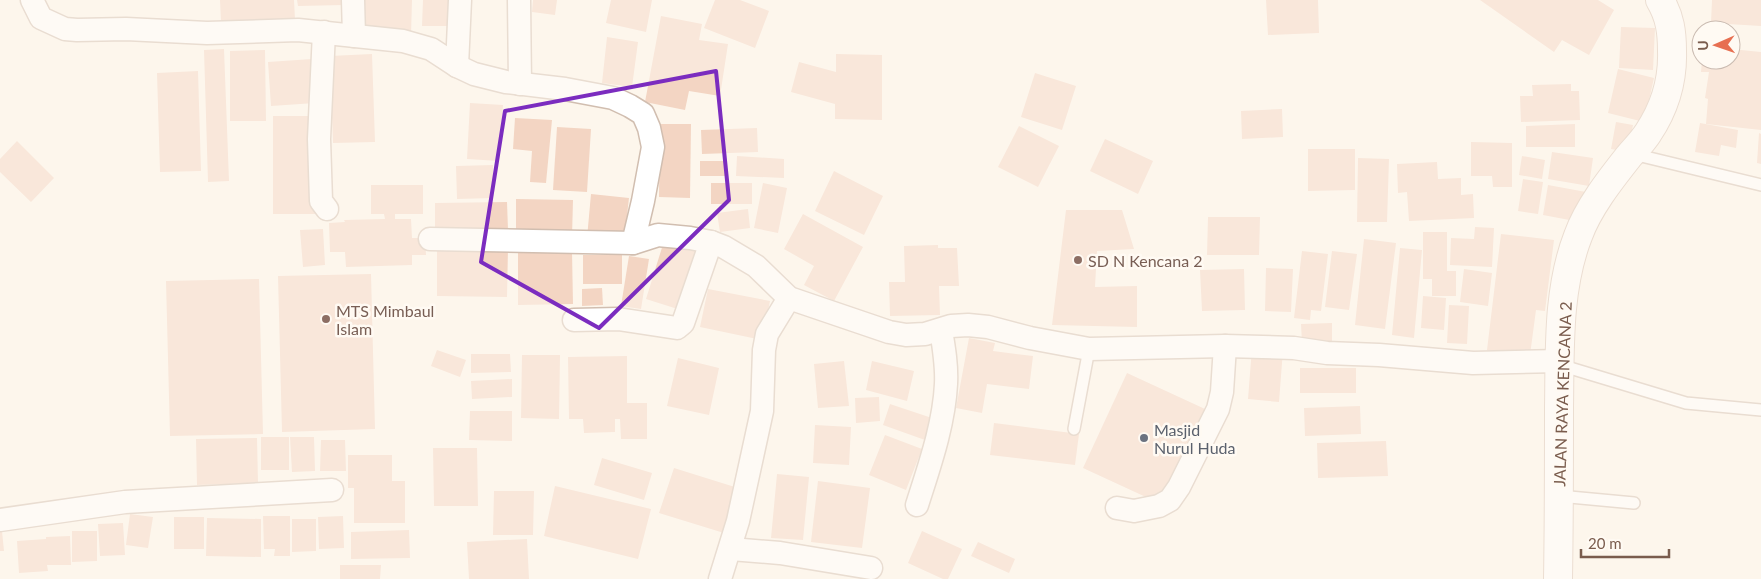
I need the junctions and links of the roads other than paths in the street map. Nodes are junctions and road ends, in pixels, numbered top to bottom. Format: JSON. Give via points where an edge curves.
{"nodes":[{"id":1,"x":32,"y":0,"type":"edge"},
{"id":2,"x":353,"y":0,"type":"edge"},
{"id":3,"x":460,"y":0,"type":"edge"},
{"id":4,"x":519,"y":0,"type":"edge"},
{"id":5,"x":1660,"y":0,"type":"edge"},
{"id":6,"x":324,"y":32,"type":"junction"},
{"id":7,"x":354,"y":36,"type":"junction"},
{"id":8,"x":457,"y":66,"type":"junction"},
{"id":9,"x":520,"y":84,"type":"junction"},
{"id":10,"x":1631,"y":153,"type":"junction"},
{"id":11,"x":1761,"y":185,"type":"edge"},
{"id":12,"x":327,"y":209,"type":"dead end"},
{"id":13,"x":430,"y":239,"type":"dead end"},
{"id":14,"x":633,"y":242,"type":"junction"},
{"id":15,"x":711,"y":242,"type":"junction"},
{"id":16,"x":789,"y":298,"type":"junction"},
{"id":17,"x":574,"y":320,"type":"dead end"},
{"id":18,"x":942,"y":330,"type":"junction"},
{"id":19,"x":1225,"y":346,"type":"junction"},
{"id":20,"x":1089,"y":349,"type":"junction"},
{"id":21,"x":1560,"y":363,"type":"junction"},
{"id":22,"x":1761,"y":410,"type":"edge"},
{"id":23,"x":1074,"y":429,"type":"dead end"},
{"id":24,"x":332,"y":490,"type":"dead end"},
{"id":25,"x":1559,"y":496,"type":"junction"},
{"id":26,"x":1634,"y":503,"type":"dead end"},
{"id":27,"x":917,"y":505,"type":"dead end"},
{"id":28,"x":1117,"y":508,"type":"dead end"},
{"id":29,"x":0,"y":520,"type":"edge"},
{"id":30,"x":730,"y":549,"type":"junction"},
{"id":31,"x":871,"y":568,"type":"dead end"},
{"id":32,"x":720,"y":579,"type":"edge"},
{"id":33,"x":1558,"y":579,"type":"edge"}],
"edges":[{"from":1,"to":6,"type":"street","via":[[41,18],[65,29]]},
{"from":2,"to":7,"type":"street"},
{"from":3,"to":8,"type":"street"},
{"from":4,"to":9,"type":"street"},
{"from":5,"to":10,"type":"street","name":"JALAN RAYA KENCANA 2","via":[[1672,30],[1671,79],[1648,132]]},
{"from":6,"to":7,"type":"street"},
{"from":6,"to":12,"type":"street","via":[[318,139],[321,201]]},
{"from":7,"to":8,"type":"street","via":[[403,41],[431,49]]},
{"from":8,"to":9,"type":"street","via":[[474,74]]},
{"from":9,"to":14,"type":"street","via":[[613,98],[643,114],[653,148]]},
{"from":10,"to":11,"type":"lane"},
{"from":10,"to":21,"type":"street","name":"JALAN RAYA KENCANA 2","via":[[1578,235],[1564,295]]},
{"from":13,"to":14,"type":"street"},
{"from":14,"to":15,"type":"street","via":[[658,235]]},
{"from":15,"to":16,"type":"street","via":[[756,266]]},
{"from":15,"to":17,"type":"street","via":[[683,323],[677,328],[618,319]]},
{"from":16,"to":18,"type":"street","via":[[889,332],[906,335]]},
{"from":16,"to":30,"type":"street","via":[[767,334],[762,411]]},
{"from":18,"to":20,"type":"street","via":[[951,326],[988,327]]},
{"from":18,"to":27,"type":"street","via":[[946,385],[932,457]]},
{"from":19,"to":20,"type":"street"},
{"from":19,"to":21,"type":"street","via":[[1294,348],[1473,363]]},
{"from":19,"to":28,"type":"street","via":[[1218,409],[1179,487],[1170,500],[1159,506],[1134,511]]},
{"from":20,"to":23,"type":"lane"},
{"from":21,"to":22,"type":"lane","via":[[1686,403]]},
{"from":21,"to":25,"type":"street","name":"JALAN RAYA KENCANA 2"},
{"from":24,"to":29,"type":"street","via":[[125,502]]},
{"from":25,"to":26,"type":"lane"},
{"from":25,"to":33,"type":"street","name":"JALAN RAYA KENCANA 2"},
{"from":30,"to":31,"type":"street","via":[[780,553]]},
{"from":30,"to":32,"type":"street"}]}
